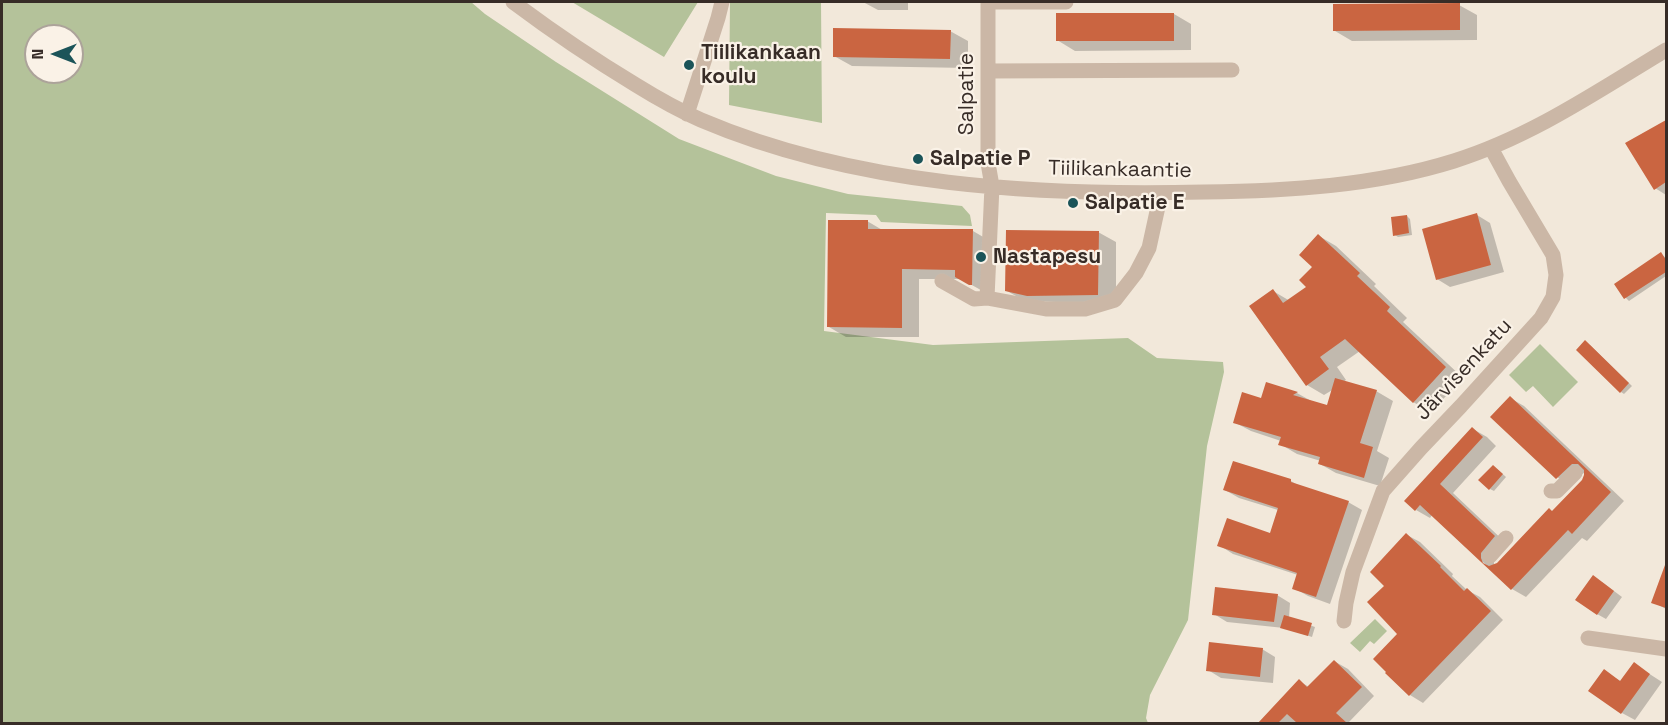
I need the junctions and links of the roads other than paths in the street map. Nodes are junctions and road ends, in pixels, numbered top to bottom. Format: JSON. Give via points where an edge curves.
{"nodes":[{"id":1,"x":513,"y":2,"type":"edge"},
{"id":2,"x":722,"y":2,"type":"edge"},
{"id":3,"x":988,"y":2,"type":"edge"},
{"id":4,"x":1066,"y":2,"type":"edge"},
{"id":5,"x":1666,"y":50,"type":"edge"},
{"id":6,"x":1232,"y":70,"type":"dead end"},
{"id":7,"x":988,"y":71,"type":"junction"},
{"id":8,"x":687,"y":114,"type":"junction"},
{"id":9,"x":1491,"y":148,"type":"junction"},
{"id":10,"x":992,"y":186,"type":"junction"},
{"id":11,"x":1161,"y":193,"type":"junction"},
{"id":12,"x":942,"y":281,"type":"dead end"},
{"id":13,"x":987,"y":298,"type":"junction"},
{"id":14,"x":1575,"y":473,"type":"dead end"},
{"id":15,"x":1551,"y":491,"type":"dead end"},
{"id":16,"x":1506,"y":538,"type":"dead end"},
{"id":17,"x":1490,"y":556,"type":"dead end"},
{"id":18,"x":1344,"y":621,"type":"dead end"},
{"id":19,"x":1588,"y":638,"type":"dead end"},
{"id":20,"x":1666,"y":649,"type":"edge"}],
"edges":[{"from":1,"to":8,"type":"street","name":"Tiilikankaantie","via":[[592,59]]},
{"from":2,"to":8,"type":"street"},
{"from":3,"to":4,"type":"street"},
{"from":3,"to":7,"type":"street","name":"Salpatie"},
{"from":5,"to":9,"type":"street","name":"Tiilikankaantie","via":[[1542,124]]},
{"from":6,"to":7,"type":"street"},
{"from":7,"to":10,"type":"street","name":"Salpatie","via":[[988,163]]},
{"from":8,"to":10,"type":"street","name":"Tiilikankaantie","via":[[750,140],[840,165]]},
{"from":9,"to":11,"type":"street","name":"Tiilikankaantie","via":[[1433,167],[1355,182]]},
{"from":9,"to":18,"type":"street","name":"Järvisenkatu","via":[[1553,255],[1553,297],[1541,318],[1383,491],[1353,572]]},
{"from":10,"to":11,"type":"street","name":"Tiilikankaantie"},
{"from":10,"to":13,"type":"street","name":"Salpatie"},
{"from":11,"to":13,"type":"street","via":[[1149,248],[1136,273],[1114,300],[1085,309],[1046,309]]},
{"from":12,"to":13,"type":"street","via":[[974,298]]},
{"from":14,"to":15,"type":"street","via":[[1557,491]]},
{"from":16,"to":17,"type":"street"},
{"from":19,"to":20,"type":"street"}]}
